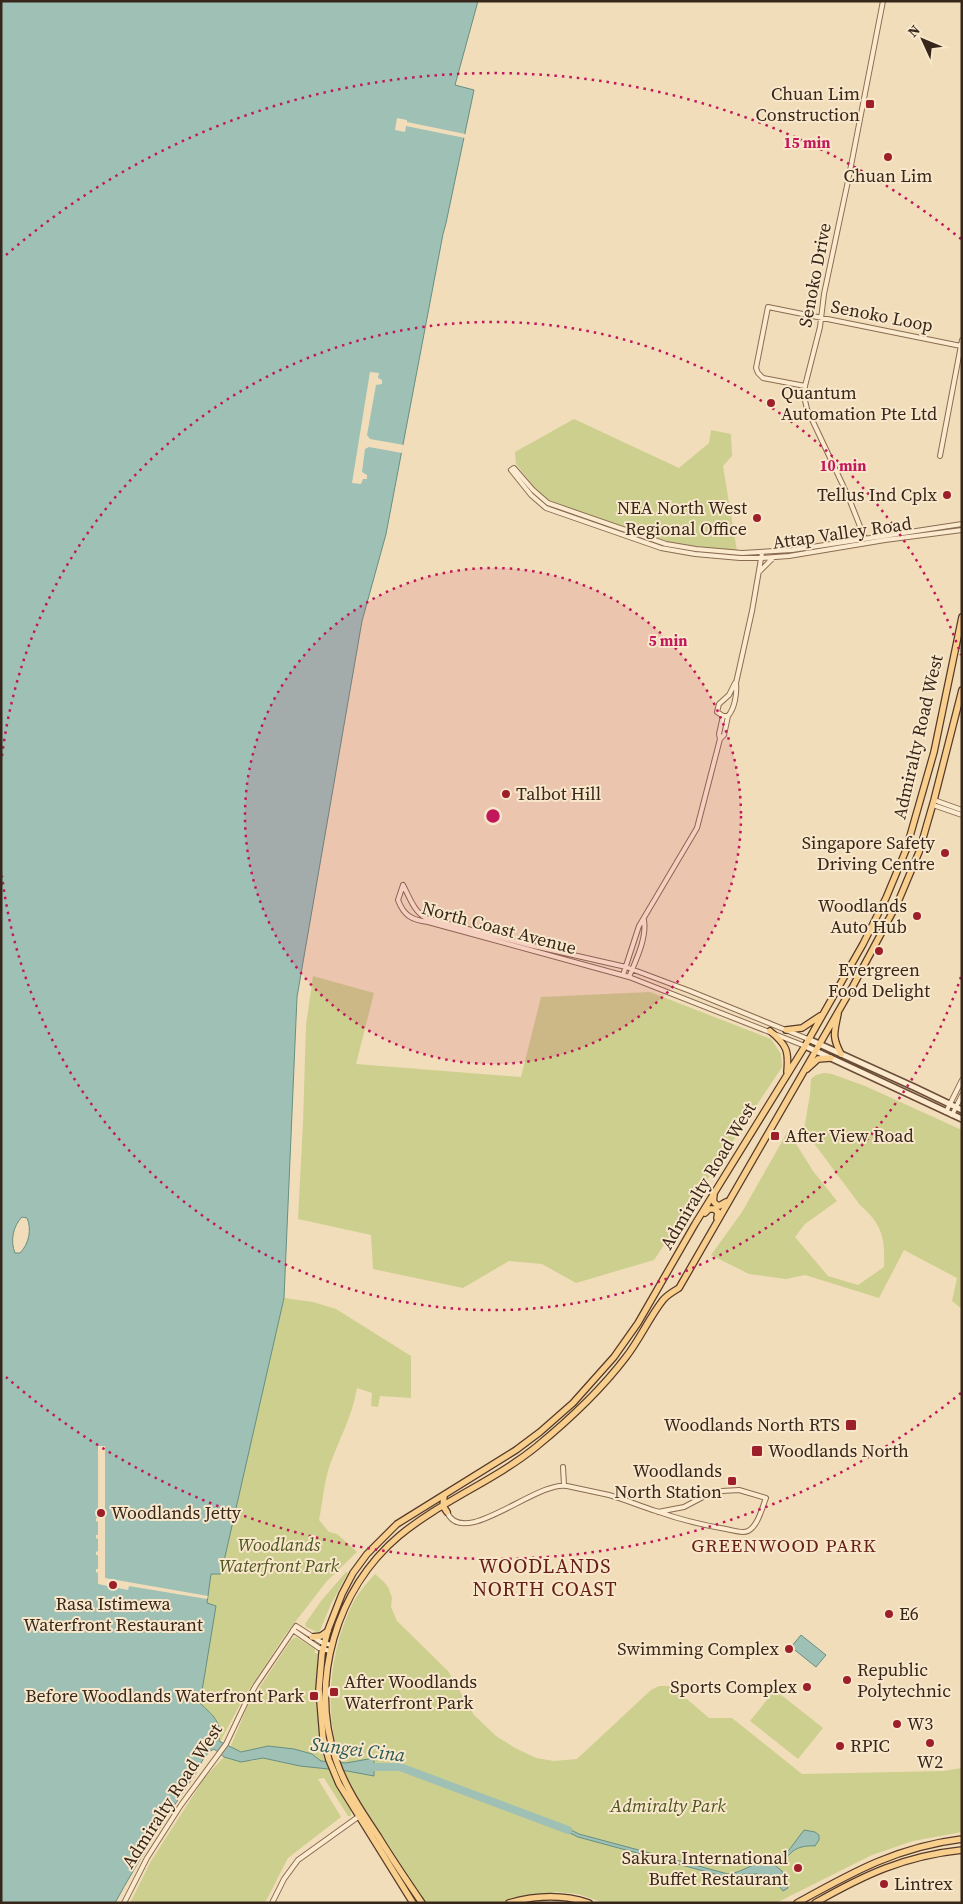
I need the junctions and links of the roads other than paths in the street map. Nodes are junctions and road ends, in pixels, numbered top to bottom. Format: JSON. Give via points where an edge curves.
{"nodes":[{"id":1,"x":883,"y":1,"type":"edge"},
{"id":2,"x":820,"y":317,"type":"junction"},
{"id":3,"x":962,"y":340,"type":"edge"},
{"id":4,"x":960,"y":346,"type":"junction"},
{"id":5,"x":805,"y":386,"type":"junction"},
{"id":6,"x":940,"y":456,"type":"dead end"},
{"id":7,"x":962,"y":524,"type":"edge"},
{"id":8,"x":962,"y":530,"type":"edge"},
{"id":9,"x":866,"y":541,"type":"junction"},
{"id":10,"x":696,"y":549,"type":"junction"},
{"id":11,"x":762,"y":553,"type":"junction"},
{"id":12,"x":695,"y":554,"type":"junction"},
{"id":13,"x":761,"y":558,"type":"junction"},
{"id":14,"x":774,"y":558,"type":"junction"},
{"id":15,"x":758,"y":573,"type":"junction"},
{"id":16,"x":962,"y":617,"type":"edge"},
{"id":17,"x":736,"y":683,"type":"junction"},
{"id":18,"x":962,"y":690,"type":"edge"},
{"id":19,"x":722,"y":716,"type":"junction"},
{"id":20,"x":728,"y":716,"type":"junction"},
{"id":21,"x":940,"y":720,"type":"junction"},
{"id":22,"x":953,"y":721,"type":"junction"},
{"id":23,"x":720,"y":739,"type":"junction"},
{"id":24,"x":934,"y":750,"type":"junction"},
{"id":25,"x":947,"y":750,"type":"junction"},
{"id":26,"x":934,"y":803,"type":"junction"},
{"id":27,"x":962,"y":810,"type":"edge"},
{"id":28,"x":962,"y":815,"type":"edge"},
{"id":29,"x":644,"y":920,"type":"junction"},
{"id":30,"x":635,"y":941,"type":"junction"},
{"id":31,"x":642,"y":943,"type":"junction"},
{"id":32,"x":626,"y":967,"type":"junction"},
{"id":33,"x":632,"y":969,"type":"junction"},
{"id":34,"x":623,"y":975,"type":"junction"},
{"id":35,"x":628,"y":977,"type":"junction"},
{"id":36,"x":840,"y":1008,"type":"junction"},
{"id":37,"x":823,"y":1014,"type":"junction"},
{"id":38,"x":786,"y":1030,"type":"junction"},
{"id":39,"x":770,"y":1031,"type":"junction"},
{"id":40,"x":808,"y":1040,"type":"junction"},
{"id":41,"x":819,"y":1043,"type":"junction"},
{"id":42,"x":805,"y":1046,"type":"junction"},
{"id":43,"x":815,"y":1050,"type":"junction"},
{"id":44,"x":841,"y":1054,"type":"junction"},
{"id":45,"x":831,"y":1058,"type":"junction"},
{"id":46,"x":803,"y":1073,"type":"junction"},
{"id":47,"x":787,"y":1074,"type":"junction"},
{"id":48,"x":962,"y":1080,"type":"edge"},
{"id":49,"x":962,"y":1095,"type":"edge"},
{"id":50,"x":950,"y":1104,"type":"junction"},
{"id":51,"x":956,"y":1107,"type":"junction"},
{"id":52,"x":962,"y":1110,"type":"edge"},
{"id":53,"x":946,"y":1112,"type":"junction"},
{"id":54,"x":952,"y":1115,"type":"junction"},
{"id":55,"x":962,"y":1119,"type":"edge"},
{"id":56,"x":714,"y":1194,"type":"junction"},
{"id":57,"x":729,"y":1199,"type":"junction"},
{"id":58,"x":717,"y":1219,"type":"junction"},
{"id":59,"x":696,"y":1224,"type":"junction"},
{"id":60,"x":563,"y":1467,"type":"dead end"},
{"id":61,"x":564,"y":1485,"type":"junction"},
{"id":62,"x":444,"y":1496,"type":"junction"},
{"id":63,"x":432,"y":1503,"type":"junction"},
{"id":64,"x":443,"y":1506,"type":"junction"},
{"id":65,"x":434,"y":1512,"type":"junction"},
{"id":66,"x":446,"y":1512,"type":"junction"},
{"id":67,"x":658,"y":1512,"type":"junction"},
{"id":68,"x":295,"y":1628,"type":"junction"},
{"id":69,"x":328,"y":1630,"type":"junction"},
{"id":70,"x":312,"y":1637,"type":"junction"},
{"id":71,"x":327,"y":1647,"type":"junction"},
{"id":72,"x":333,"y":1761,"type":"junction"},
{"id":73,"x":358,"y":1817,"type":"junction"},
{"id":74,"x":962,"y":1840,"type":"edge"},
{"id":75,"x":962,"y":1850,"type":"edge"},
{"id":76,"x":124,"y":1903,"type":"edge"},
{"id":77,"x":272,"y":1903,"type":"edge"},
{"id":78,"x":413,"y":1903,"type":"edge"},
{"id":79,"x":422,"y":1903,"type":"edge"},
{"id":80,"x":509,"y":1903,"type":"edge"},
{"id":81,"x":589,"y":1903,"type":"edge"},
{"id":82,"x":797,"y":1903,"type":"edge"},
{"id":83,"x":815,"y":1903,"type":"edge"}],
"edges":[{"from":1,"to":2,"type":"street","name":"Senoko Drive"},
{"from":2,"to":4,"type":"street","name":"Senoko Loop"},
{"from":2,"to":5,"type":"street","name":"Senoko Drive"},
{"from":2,"to":5,"type":"street","name":"Senoko Loop","via":[[768,306],[756,368],[758,373],[763,378]]},
{"from":3,"to":4,"type":"street"},
{"from":4,"to":6,"type":"street"},
{"from":5,"to":9,"type":"street","name":"Senoko Drive","via":[[807,408]]},
{"from":7,"to":9,"type":"street","name":"Attap Valley Road"},
{"from":8,"to":9,"type":"street","name":"Attap Valley Road"},
{"from":9,"to":11,"type":"street","name":"Attap Valley Road"},
{"from":9,"to":14,"type":"street","name":"Attap Valley Road"},
{"from":10,"to":11,"type":"street","name":"Attap Valley Road"},
{"from":10,"to":12,"type":"street"},
{"from":10,"to":12,"type":"street","name":"Attap Valley Road","via":[[666,544],[548,503],[512,469],[531,495],[546,508],[661,548]]},
{"from":11,"to":13,"type":"street"},
{"from":12,"to":13,"type":"street","name":"Attap Valley Road"},
{"from":13,"to":14,"type":"street","name":"Attap Valley Road"},
{"from":13,"to":15,"type":"street"},
{"from":14,"to":15,"type":"street"},
{"from":15,"to":17,"type":"street"},
{"from":16,"to":21,"type":"main road","name":"Admiralty Road West"},
{"from":17,"to":19,"type":"street","via":[[719,704],[717,712]]},
{"from":17,"to":20,"type":"street","via":[[737,691]]},
{"from":18,"to":22,"type":"main road","name":"Admiralty Road West"},
{"from":19,"to":20,"type":"street"},
{"from":19,"to":23,"type":"street"},
{"from":20,"to":23,"type":"street"},
{"from":21,"to":22,"type":"main road","via":[[946,725]]},
{"from":21,"to":24,"type":"main road","name":"Admiralty Road West"},
{"from":22,"to":25,"type":"main road","name":"Admiralty Road West"},
{"from":23,"to":29,"type":"street","via":[[695,834]]},
{"from":24,"to":25,"type":"main road","via":[[941,744]]},
{"from":24,"to":37,"type":"main road","name":"Admiralty Road West","via":[[906,850],[886,898]]},
{"from":25,"to":26,"type":"main road","name":"Admiralty Road West"},
{"from":26,"to":27,"type":"street"},
{"from":26,"to":28,"type":"street"},
{"from":26,"to":36,"type":"main road","name":"Admiralty Road West","via":[[919,852],[898,902]]},
{"from":29,"to":30,"type":"street"},
{"from":29,"to":31,"type":"street"},
{"from":30,"to":31,"type":"street"},
{"from":30,"to":32,"type":"street"},
{"from":31,"to":33,"type":"street"},
{"from":32,"to":33,"type":"street","name":"North Coast Avenue"},
{"from":32,"to":34,"type":"street"},
{"from":32,"to":34,"type":"street","name":"North Coast Avenue","via":[[426,918],[403,885],[398,900],[413,920]]},
{"from":33,"to":35,"type":"street"},
{"from":33,"to":38,"type":"street","name":"North Coast Avenue"},
{"from":34,"to":35,"type":"street","name":"North Coast Avenue"},
{"from":35,"to":39,"type":"street","name":"North Coast Avenue"},
{"from":36,"to":41,"type":"main road","name":"Admiralty Road West"},
{"from":36,"to":44,"type":"main road","via":[[834,1035]]},
{"from":37,"to":38,"type":"main road","via":[[802,1028]]},
{"from":37,"to":40,"type":"main road","name":"Admiralty Road West"},
{"from":38,"to":40,"type":"street","name":"North Coast Avenue"},
{"from":39,"to":42,"type":"street","name":"North Coast Avenue"},
{"from":39,"to":47,"type":"main road","via":[[786,1046]]},
{"from":40,"to":41,"type":"main road","name":"North Coast Avenue"},
{"from":40,"to":42,"type":"main road","name":"Admiralty Road West"},
{"from":41,"to":43,"type":"main road","name":"Admiralty Road West"},
{"from":41,"to":44,"type":"main road","name":"North Coast Avenue"},
{"from":42,"to":43,"type":"main road","name":"North Coast Avenue"},
{"from":42,"to":47,"type":"main road","name":"Admiralty Road West"},
{"from":43,"to":45,"type":"main road","name":"North Coast Avenue"},
{"from":43,"to":46,"type":"main road","name":"Admiralty Road West"},
{"from":44,"to":50,"type":"main road","name":"North Coast Avenue"},
{"from":45,"to":46,"type":"main road","via":[[818,1060]]},
{"from":45,"to":53,"type":"main road","name":"North Coast Avenue"},
{"from":46,"to":57,"type":"main road","name":"Admiralty Road West"},
{"from":47,"to":56,"type":"main road","name":"Admiralty Road West"},
{"from":48,"to":50,"type":"street"},
{"from":49,"to":51,"type":"street"},
{"from":50,"to":51,"type":"main road"},
{"from":50,"to":53,"type":"street"},
{"from":51,"to":52,"type":"main road"},
{"from":51,"to":54,"type":"street"},
{"from":53,"to":54,"type":"main road","name":"North Coast Avenue"},
{"from":54,"to":55,"type":"main road","name":"North Coast Avenue"},
{"from":56,"to":57,"type":"main road","via":[[713,1200],[719,1206]]},
{"from":56,"to":59,"type":"main road","name":"Admiralty Road West"},
{"from":57,"to":58,"type":"main road","name":"Admiralty Road West"},
{"from":58,"to":59,"type":"main road","via":[[718,1212],[709,1209]]},
{"from":58,"to":64,"type":"main road","name":"Admiralty Road West","via":[[679,1288],[664,1298],[628,1355],[604,1384],[521,1459]]},
{"from":59,"to":62,"type":"main road","name":"Admiralty Road West","via":[[628,1338],[582,1394],[516,1450]]},
{"from":60,"to":61,"type":"street"},
{"from":61,"to":66,"type":"street","via":[[536,1492],[490,1518],[474,1523],[457,1522]]},
{"from":61,"to":67,"type":"street"},
{"from":62,"to":63,"type":"main road","name":"Admiralty Road West"},
{"from":62,"to":64,"type":"main road"},
{"from":63,"to":64,"type":"main road"},
{"from":63,"to":69,"type":"main road","name":"Admiralty Road West","via":[[397,1524],[367,1554],[342,1594]]},
{"from":64,"to":65,"type":"main road","name":"Admiralty Road West"},
{"from":64,"to":66,"type":"main road"},
{"from":65,"to":66,"type":"main road"},
{"from":65,"to":71,"type":"main road","name":"Admiralty Road West","via":[[401,1534],[370,1565],[342,1612]]},
{"from":67,"to":67,"type":"street","via":[[684,1507],[722,1492],[739,1490],[766,1498],[754,1527],[744,1532],[707,1526]]},
{"from":68,"to":70,"type":"street"},
{"from":68,"to":71,"type":"street"},
{"from":68,"to":76,"type":"street","name":"Admiralty Road West","via":[[252,1692],[226,1744],[181,1805]]},
{"from":69,"to":70,"type":"main road","via":[[321,1636]]},
{"from":69,"to":71,"type":"main road","name":"Admiralty Road West"},
{"from":70,"to":71,"type":"street"},
{"from":71,"to":72,"type":"main road","via":[[319,1674],[319,1703],[323,1738]]},
{"from":72,"to":73,"type":"main road","via":[[338,1784]]},
{"from":72,"to":79,"type":"main road","via":[[362,1813]]},
{"from":73,"to":77,"type":"street","via":[[298,1860],[284,1878]]},
{"from":73,"to":78,"type":"main road"},
{"from":74,"to":82,"type":"main road","via":[[928,1844],[886,1857],[851,1872]]},
{"from":75,"to":83,"type":"main road","via":[[925,1854],[902,1861],[853,1881]]},
{"from":80,"to":81,"type":"main road","via":[[554,1895]]}]}
